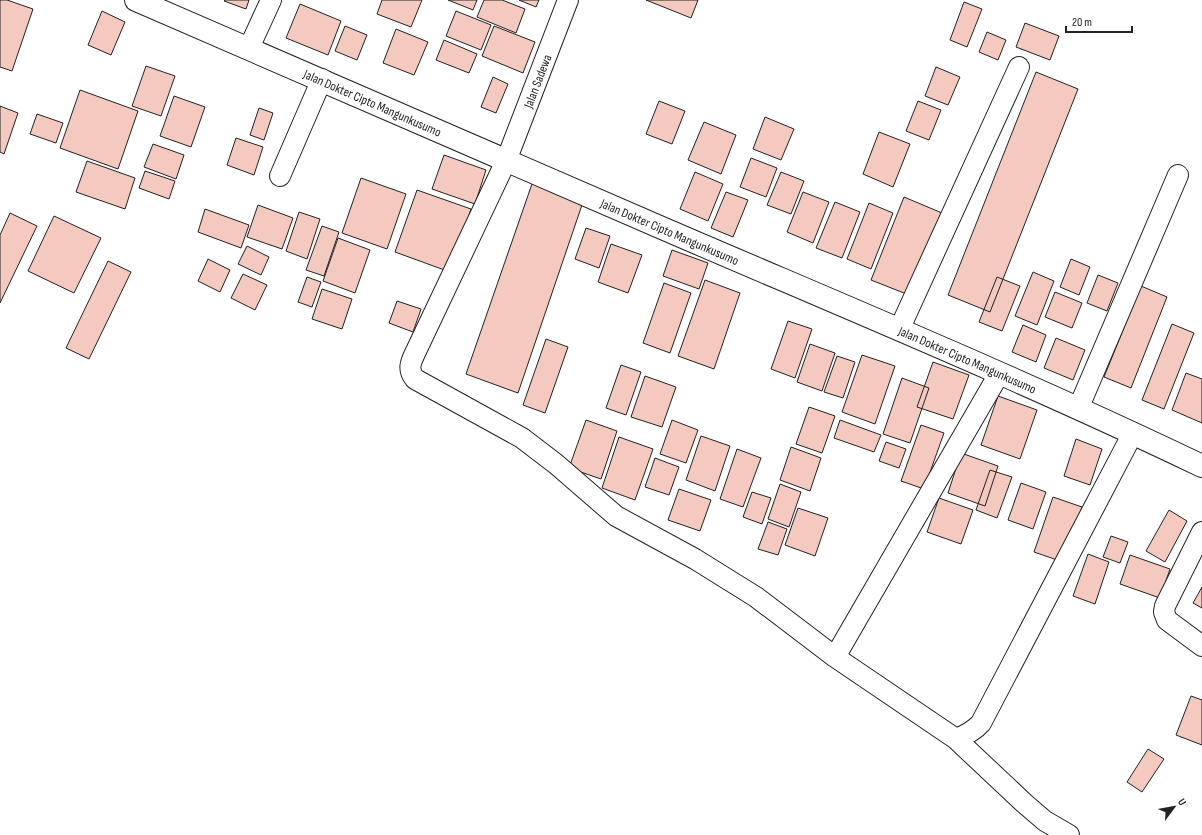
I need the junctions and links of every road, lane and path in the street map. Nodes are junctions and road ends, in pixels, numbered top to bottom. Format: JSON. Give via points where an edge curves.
{"nodes":[{"id":1,"x":136,"y":0,"type":"edge"},
{"id":2,"x":271,"y":0,"type":"edge"},
{"id":3,"x":568,"y":0,"type":"edge"},
{"id":4,"x":249,"y":48,"type":"junction"},
{"id":5,"x":1019,"y":67,"type":"dead end"},
{"id":6,"x":322,"y":79,"type":"junction"},
{"id":7,"x":506,"y":161,"type":"junction"},
{"id":8,"x":1178,"y":175,"type":"dead end"},
{"id":9,"x":280,"y":176,"type":"dead end"},
{"id":10,"x":899,"y":330,"type":"junction"},
{"id":11,"x":999,"y":374,"type":"junction"},
{"id":12,"x":1078,"y":409,"type":"junction"},
{"id":13,"x":1133,"y":433,"type":"junction"},
{"id":14,"x":1202,"y":466,"type":"edge"},
{"id":15,"x":1202,"y":532,"type":"edge"},
{"id":16,"x":1202,"y":646,"type":"edge"},
{"id":17,"x":835,"y":657,"type":"junction"},
{"id":18,"x":956,"y":739,"type":"junction"},
{"id":19,"x":1069,"y":835,"type":"edge"}],
"edges":[{"from":1,"to":4,"type":"street","name":"Jalan Dokter Cipto Mangunkusumo"},
{"from":2,"to":4,"type":"street"},
{"from":3,"to":7,"type":"street","name":"Jalan Sadewa"},
{"from":4,"to":6,"type":"street","name":"Jalan Dokter Cipto Mangunkusumo"},
{"from":5,"to":10,"type":"street"},
{"from":6,"to":7,"type":"street","name":"Jalan Dokter Cipto Mangunkusumo"},
{"from":6,"to":9,"type":"street"},
{"from":7,"to":10,"type":"street","name":"Jalan Dokter Cipto Mangunkusumo"},
{"from":7,"to":17,"type":"street","name":"Jalan Sadewa","via":[[417,349],[410,365],[411,374],[415,379],[522,438],[616,516],[695,558],[756,597]]},
{"from":8,"to":12,"type":"street"},
{"from":10,"to":11,"type":"street","name":"Jalan Dokter Cipto Mangunkusumo"},
{"from":11,"to":12,"type":"street","name":"Jalan Dokter Cipto Mangunkusumo"},
{"from":11,"to":17,"type":"street"},
{"from":12,"to":13,"type":"street","name":"Jalan Dokter Cipto Mangunkusumo"},
{"from":13,"to":14,"type":"street","name":"Jalan Dokter Cipto Mangunkusumo"},
{"from":13,"to":18,"type":"street","via":[[981,723],[976,729]]},
{"from":15,"to":16,"type":"street","via":[[1164,612],[1167,620]]},
{"from":17,"to":18,"type":"street"},
{"from":18,"to":19,"type":"street","via":[[1045,821]]}]}
